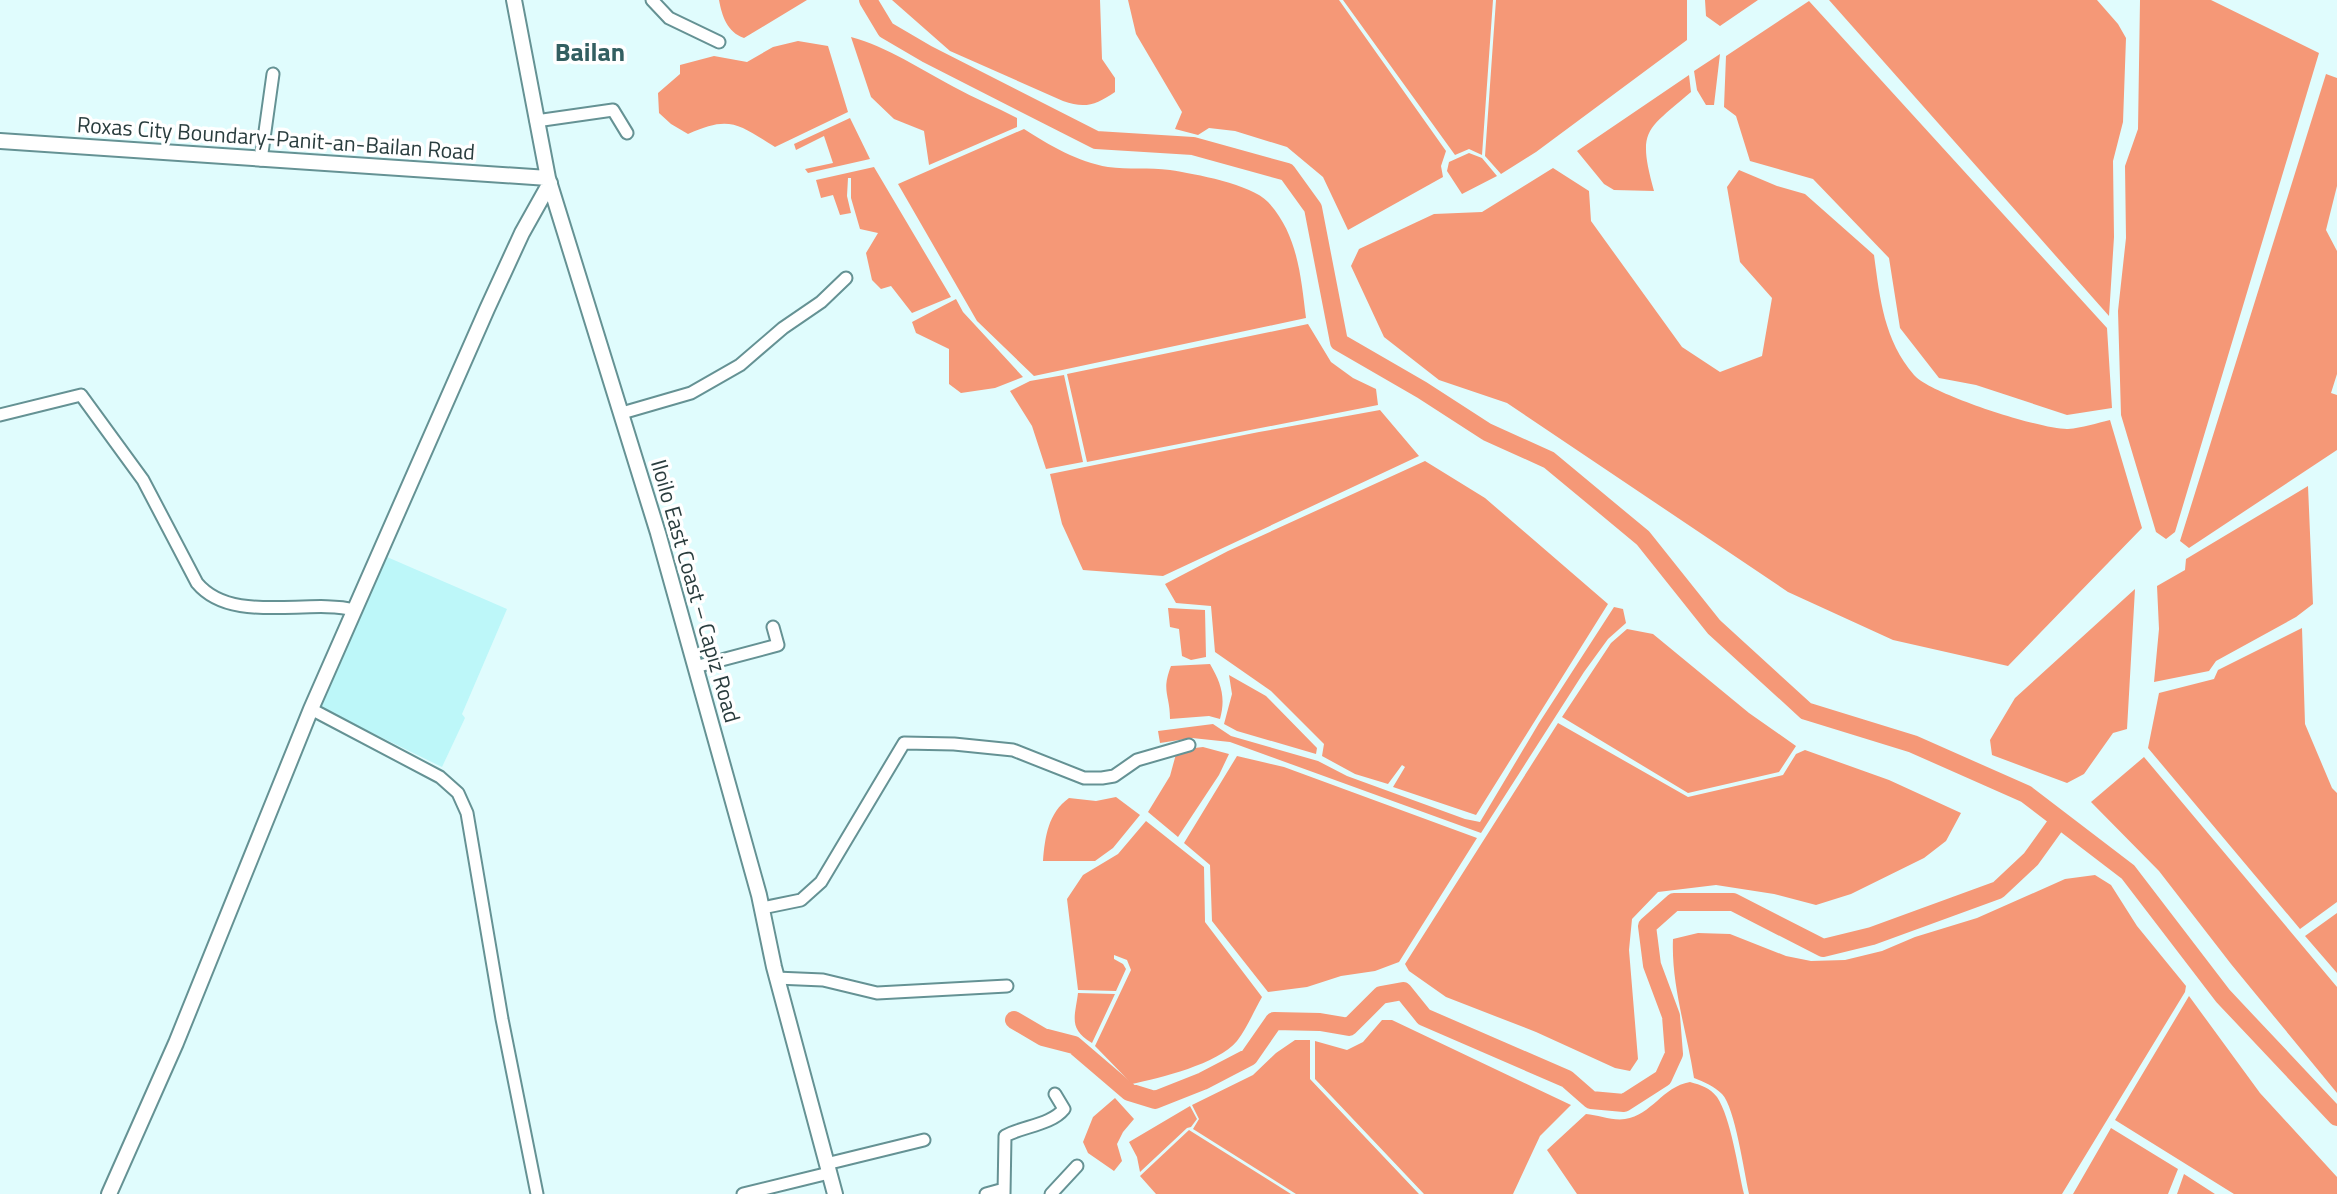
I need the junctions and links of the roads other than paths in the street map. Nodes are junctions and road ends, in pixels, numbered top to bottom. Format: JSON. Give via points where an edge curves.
{"nodes":[{"id":1,"x":514,"y":0,"type":"edge"},
{"id":2,"x":652,"y":0,"type":"edge"},
{"id":3,"x":719,"y":42,"type":"dead end"},
{"id":4,"x":273,"y":74,"type":"dead end"},
{"id":5,"x":536,"y":121,"type":"junction"},
{"id":6,"x":627,"y":133,"type":"dead end"},
{"id":7,"x":0,"y":141,"type":"edge"},
{"id":8,"x":261,"y":160,"type":"junction"},
{"id":9,"x":549,"y":181,"type":"junction"},
{"id":10,"x":846,"y":278,"type":"dead end"},
{"id":11,"x":622,"y":413,"type":"junction"},
{"id":12,"x":0,"y":415,"type":"edge"},
{"id":13,"x":355,"y":610,"type":"junction"},
{"id":14,"x":773,"y":627,"type":"dead end"},
{"id":15,"x":695,"y":667,"type":"junction"},
{"id":16,"x":311,"y":709,"type":"junction"},
{"id":17,"x":1189,"y":745,"type":"dead end"},
{"id":18,"x":762,"y":908,"type":"junction"},
{"id":19,"x":776,"y":978,"type":"junction"},
{"id":20,"x":1007,"y":986,"type":"dead end"},
{"id":21,"x":1055,"y":1094,"type":"dead end"},
{"id":22,"x":924,"y":1140,"type":"dead end"},
{"id":23,"x":1077,"y":1166,"type":"dead end"},
{"id":24,"x":828,"y":1169,"type":"junction"},
{"id":25,"x":1004,"y":1192,"type":"edge"},
{"id":26,"x":109,"y":1194,"type":"edge"},
{"id":27,"x":537,"y":1194,"type":"edge"},
{"id":28,"x":743,"y":1194,"type":"edge"},
{"id":29,"x":835,"y":1194,"type":"edge"},
{"id":30,"x":986,"y":1194,"type":"edge"},
{"id":31,"x":1051,"y":1194,"type":"edge"}],
"edges":[{"from":1,"to":5,"type":"main road","name":"Iloilo East Coast – Capiz Road"},
{"from":2,"to":3,"type":"street","via":[[669,18]]},
{"from":4,"to":8,"type":"street"},
{"from":5,"to":6,"type":"street","via":[[613,110]]},
{"from":5,"to":9,"type":"main road","name":"Iloilo East Coast – Capiz Road"},
{"from":7,"to":8,"type":"main road","name":"Roxas City Boundary-Panit-an-Bailan Road"},
{"from":8,"to":9,"type":"main road","name":"Roxas City Boundary-Panit-an-Bailan Road"},
{"from":9,"to":11,"type":"main road","name":"Iloilo East Coast – Capiz Road"},
{"from":9,"to":13,"type":"main road"},
{"from":10,"to":11,"type":"street","via":[[740,365],[691,393]]},
{"from":11,"to":15,"type":"main road","name":"Iloilo East Coast – Capiz Road"},
{"from":12,"to":13,"type":"street","via":[[81,395],[143,480],[206,594],[237,605]]},
{"from":13,"to":16,"type":"main road"},
{"from":14,"to":15,"type":"street","via":[[778,645]]},
{"from":15,"to":18,"type":"main road","name":"Iloilo East Coast – Capiz Road"},
{"from":16,"to":26,"type":"main road"},
{"from":16,"to":27,"type":"street","via":[[440,777],[458,793],[467,813]]},
{"from":17,"to":18,"type":"street","via":[[1137,760],[1114,776],[1084,778],[1013,750],[904,743],[821,882],[801,900]]},
{"from":18,"to":19,"type":"main road","name":"Iloilo East Coast – Capiz Road"},
{"from":19,"to":20,"type":"street","via":[[823,980],[877,993]]},
{"from":19,"to":24,"type":"main road","name":"Iloilo East Coast – Capiz Road"},
{"from":21,"to":25,"type":"street","via":[[1064,1109],[1059,1115],[1005,1136]]},
{"from":22,"to":24,"type":"street"},
{"from":23,"to":31,"type":"street"},
{"from":24,"to":28,"type":"street"},
{"from":24,"to":29,"type":"main road","name":"Iloilo East Coast – Capiz Road"},
{"from":25,"to":30,"type":"street"}]}
